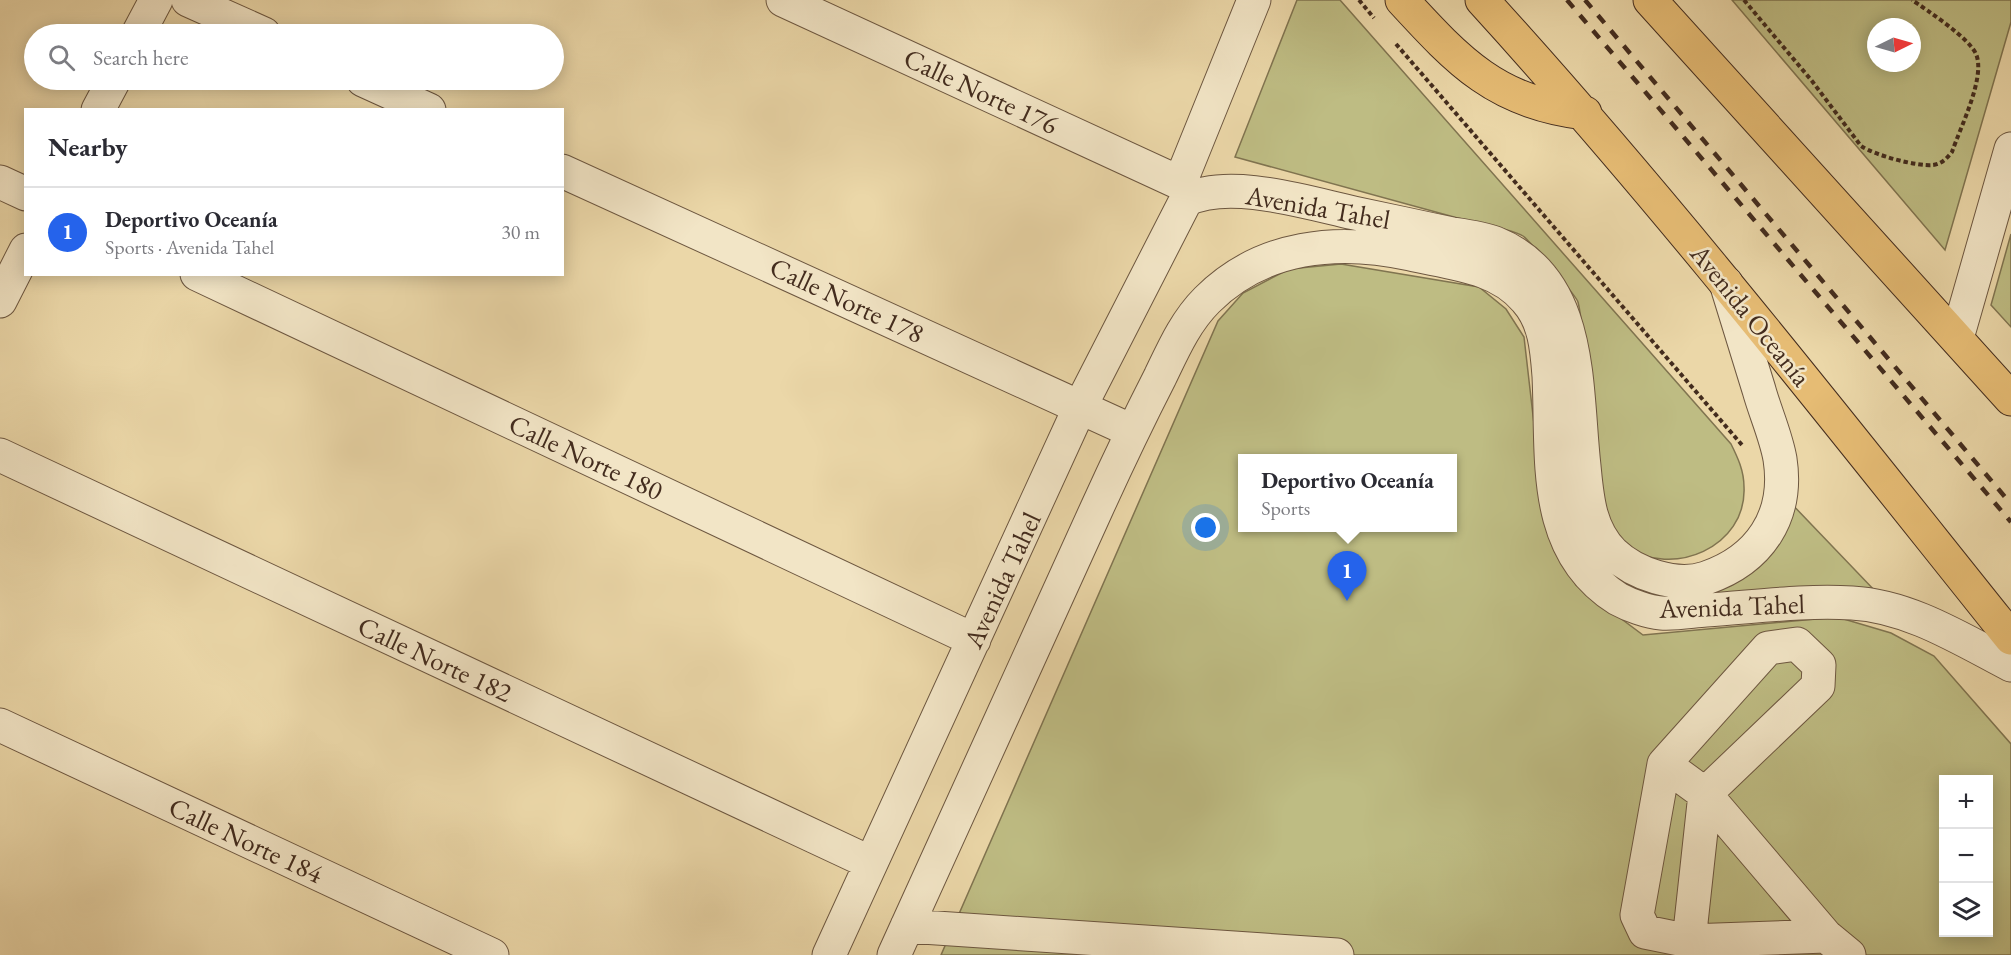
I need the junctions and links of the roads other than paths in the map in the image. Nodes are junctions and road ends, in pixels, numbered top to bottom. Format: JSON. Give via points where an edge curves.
{"nodes":[{"id":1,"x":156,"y":0,"type":"edge"},
{"id":2,"x":188,"y":0,"type":"edge"},
{"id":3,"x":783,"y":0,"type":"edge"},
{"id":4,"x":1254,"y":0,"type":"edge"},
{"id":5,"x":1402,"y":0,"type":"edge"},
{"id":6,"x":1482,"y":0,"type":"edge"},
{"id":7,"x":1650,"y":0,"type":"edge"},
{"id":8,"x":143,"y":24,"type":"edge"},
{"id":9,"x":242,"y":24,"type":"edge"},
{"id":10,"x":109,"y":90,"type":"edge"},
{"id":11,"x":385,"y":90,"type":"edge"},
{"id":12,"x":99,"y":108,"type":"edge"},
{"id":13,"x":425,"y":108,"type":"edge"},
{"id":14,"x":1586,"y":113,"type":"junction"},
{"id":15,"x":2011,"y":149,"type":"edge"},
{"id":16,"x":564,"y":172,"type":"edge"},
{"id":17,"x":0,"y":182,"type":"edge"},
{"id":18,"x":1183,"y":191,"type":"junction"},
{"id":19,"x":24,"y":193,"type":"edge"},
{"id":20,"x":24,"y":254,"type":"edge"},
{"id":21,"x":201,"y":276,"type":"edge"},
{"id":22,"x":1725,"y":282,"type":"junction"},
{"id":23,"x":0,"y":301,"type":"edge"},
{"id":24,"x":1958,"y":338,"type":"junction"},
{"id":25,"x":2011,"y":399,"type":"edge"},
{"id":26,"x":1080,"y":407,"type":"junction"},
{"id":27,"x":1132,"y":431,"type":"junction"},
{"id":28,"x":0,"y":455,"type":"edge"},
{"id":29,"x":2011,"y":638,"type":"edge"},
{"id":30,"x":974,"y":640,"type":"junction"},
{"id":31,"x":2011,"y":665,"type":"edge"},
{"id":32,"x":0,"y":725,"type":"edge"},
{"id":33,"x":1664,"y":764,"type":"junction"},
{"id":34,"x":1705,"y":794,"type":"junction"},
{"id":35,"x":871,"y":863,"type":"junction"},
{"id":36,"x":907,"y":926,"type":"junction"},
{"id":37,"x":1689,"y":941,"type":"junction"},
{"id":38,"x":1837,"y":945,"type":"edge"},
{"id":39,"x":492,"y":955,"type":"edge"},
{"id":40,"x":829,"y":955,"type":"edge"},
{"id":41,"x":894,"y":955,"type":"edge"},
{"id":42,"x":1337,"y":955,"type":"edge"}],
"edges":[{"from":1,"to":8,"type":"street"},
{"from":2,"to":9,"type":"street"},
{"from":3,"to":18,"type":"street","name":"Calle Norte 176"},
{"from":4,"to":18,"type":"street","name":"Avenida Tahel"},
{"from":5,"to":14,"type":"highway","via":[[1462,63],[1489,82],[1540,105]]},
{"from":6,"to":14,"type":"highway","name":"Avenida Oceanía"},
{"from":7,"to":24,"type":"highway"},
{"from":10,"to":12,"type":"street"},
{"from":11,"to":13,"type":"street"},
{"from":14,"to":22,"type":"highway","name":"Avenida Oceanía"},
{"from":15,"to":24,"type":"street"},
{"from":16,"to":26,"type":"street","name":"Calle Norte 178"},
{"from":17,"to":19,"type":"street"},
{"from":18,"to":22,"type":"street","name":"Avenida Tahel","via":[[1249,193],[1311,203],[1494,243],[1529,261],[1551,287],[1565,315],[1587,501],[1594,527],[1613,553],[1639,571],[1669,580],[1701,580],[1731,569],[1756,550],[1773,523],[1781,489],[1780,458]]},
{"from":18,"to":26,"type":"street","name":"Avenida Tahel"},
{"from":20,"to":23,"type":"street"},
{"from":21,"to":30,"type":"street","name":"Calle Norte 180"},
{"from":22,"to":29,"type":"highway","name":"Avenida Oceanía"},
{"from":24,"to":25,"type":"highway"},
{"from":26,"to":27,"type":"street","name":"Calle Norte 178"},
{"from":26,"to":30,"type":"street","name":"Avenida Tahel"},
{"from":27,"to":31,"type":"street","name":"Avenida Tahel","via":[[1186,325],[1208,299],[1256,265],[1316,246],[1352,245],[1383,248],[1484,271],[1527,300],[1541,324],[1547,350],[1556,508],[1567,546],[1590,578],[1622,601],[1659,613],[1856,603],[1913,616]]},
{"from":27,"to":36,"type":"street","name":"Avenida Tahel"},
{"from":28,"to":35,"type":"street","name":"Calle Norte 182"},
{"from":30,"to":35,"type":"street","name":"Avenida Tahel"},
{"from":32,"to":39,"type":"street","name":"Calle Norte 184"},
{"from":33,"to":34,"type":"street"},
{"from":33,"to":34,"type":"street","via":[[1768,648],[1797,644],[1819,665],[1818,686]]},
{"from":33,"to":37,"type":"street","via":[[1637,915],[1646,932]]},
{"from":34,"to":37,"type":"street"},
{"from":34,"to":38,"type":"street"},
{"from":35,"to":40,"type":"street","name":"Avenida Tahel"},
{"from":36,"to":41,"type":"street","name":"Avenida Tahel"},
{"from":36,"to":42,"type":"street"},
{"from":37,"to":38,"type":"street"}]}
